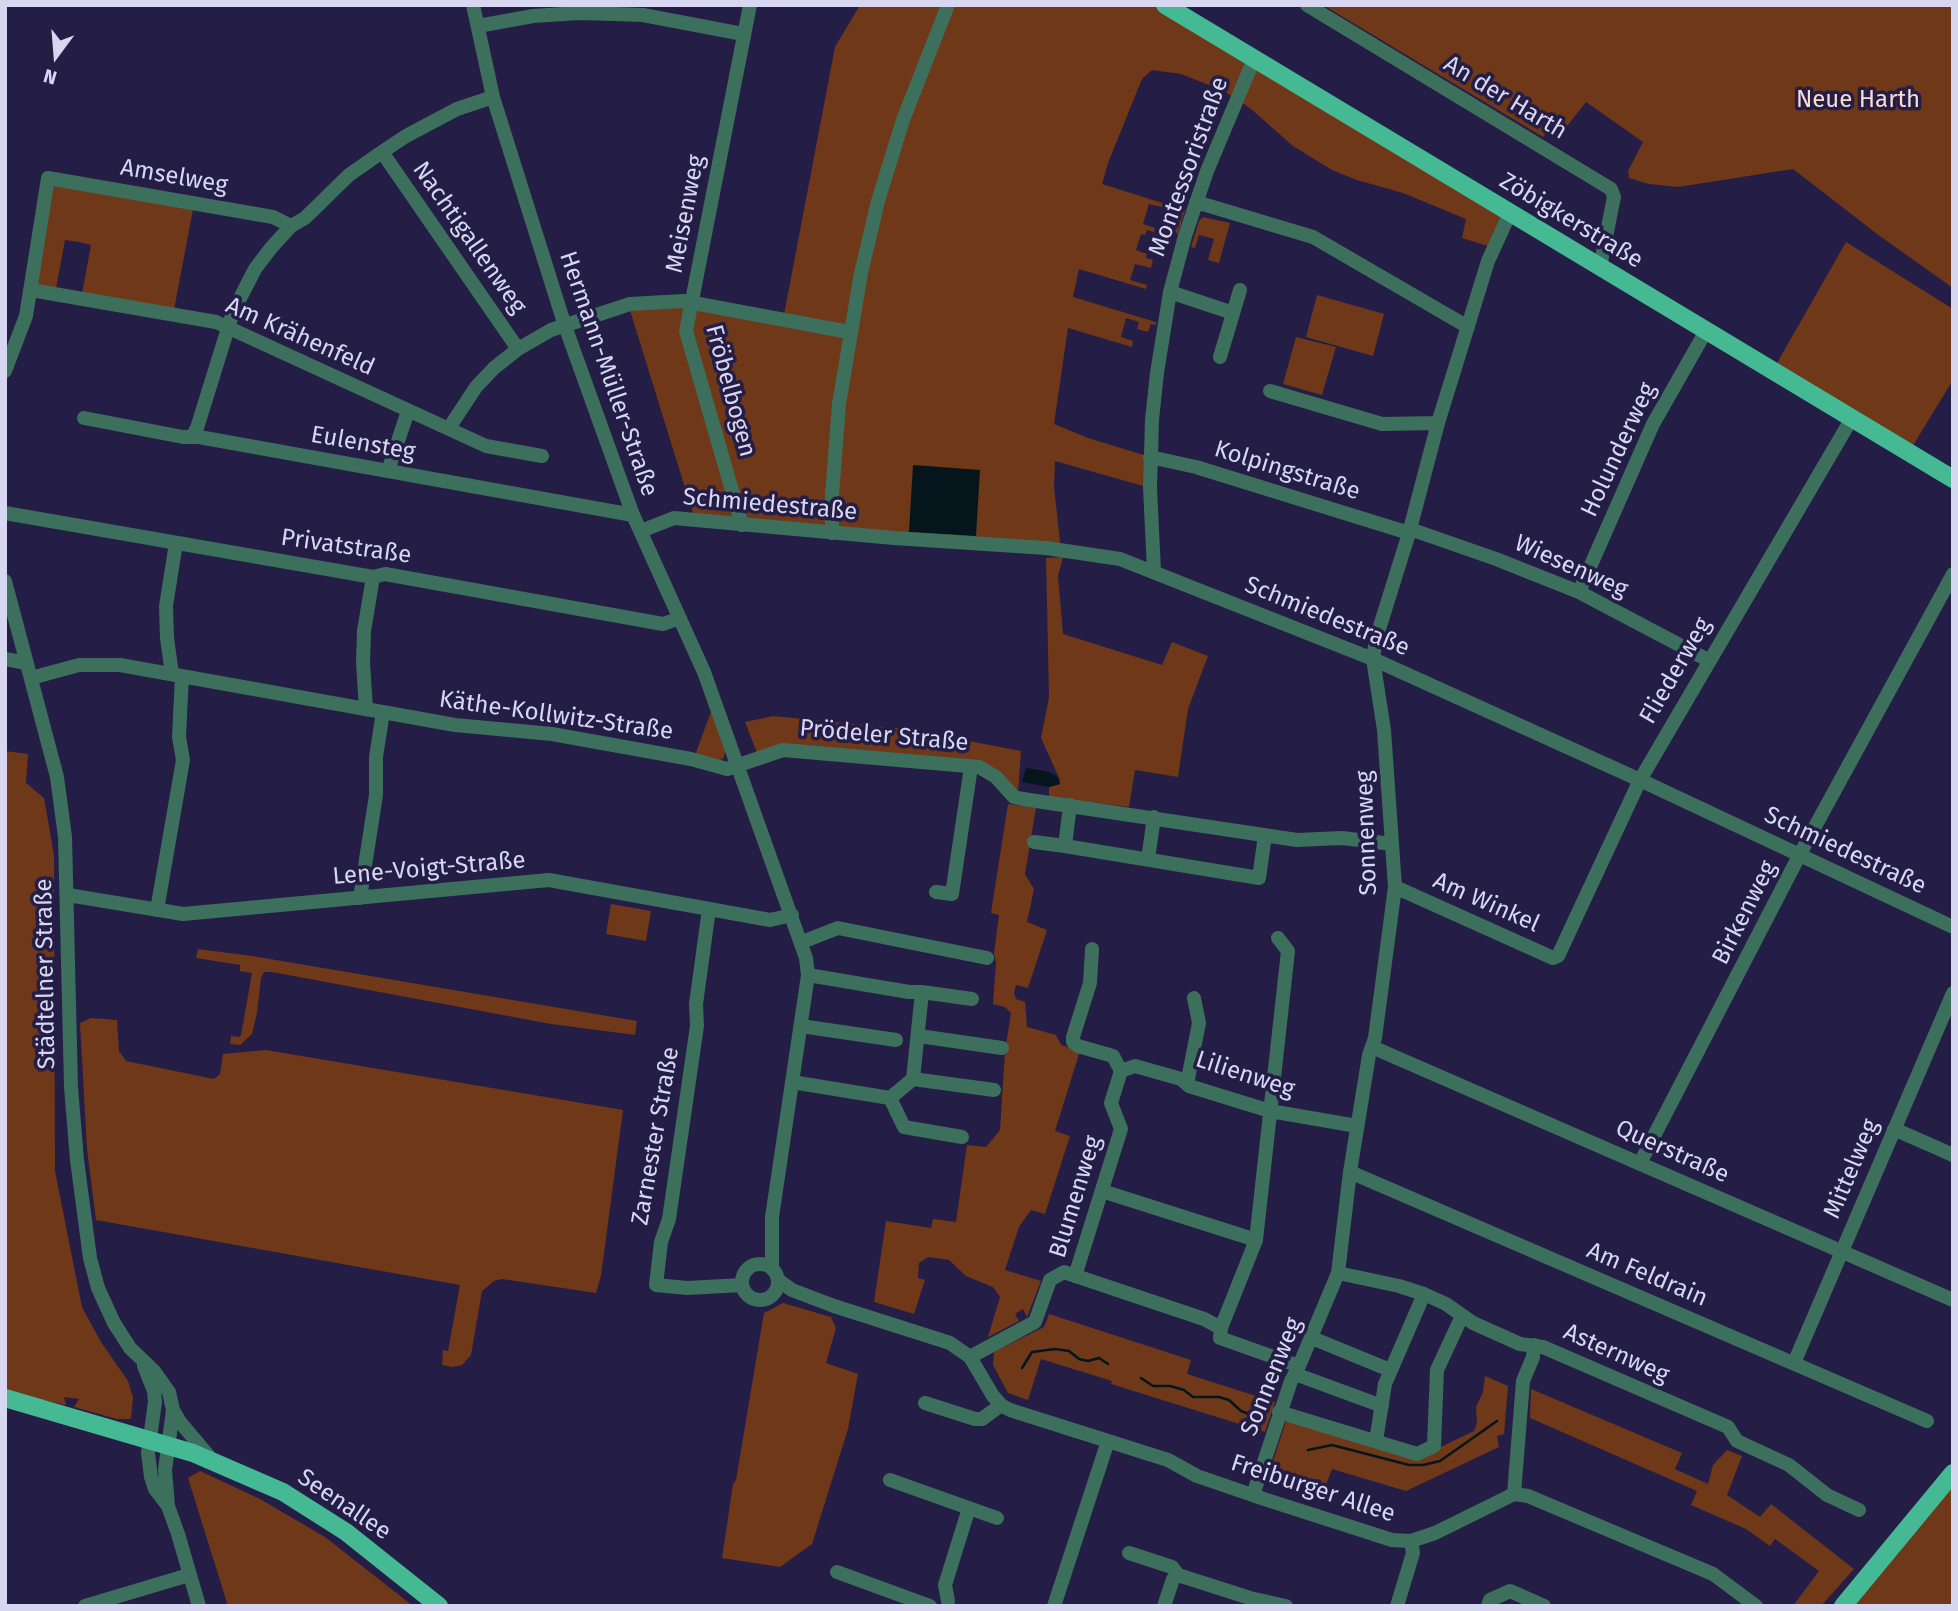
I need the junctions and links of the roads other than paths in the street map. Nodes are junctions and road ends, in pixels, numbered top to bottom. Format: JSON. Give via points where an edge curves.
{"nodes":[{"id":1,"x":473,"y":5,"type":"edge"},
{"id":2,"x":750,"y":5,"type":"edge"},
{"id":3,"x":948,"y":5,"type":"edge"},
{"id":4,"x":1165,"y":5,"type":"edge"},
{"id":5,"x":1307,"y":5,"type":"edge"},
{"id":6,"x":478,"y":26,"type":"junction"},
{"id":7,"x":743,"y":34,"type":"junction"},
{"id":8,"x":1254,"y":59,"type":"junction"},
{"id":9,"x":493,"y":97,"type":"junction"},
{"id":10,"x":382,"y":152,"type":"junction"},
{"id":11,"x":1196,"y":202,"type":"junction"},
{"id":12,"x":1510,"y":213,"type":"junction"},
{"id":13,"x":291,"y":226,"type":"junction"},
{"id":14,"x":1600,"y":267,"type":"junction"},
{"id":15,"x":31,"y":290,"type":"junction"},
{"id":16,"x":1240,"y":290,"type":"dead end"},
{"id":17,"x":1170,"y":292,"type":"junction"},
{"id":18,"x":692,"y":302,"type":"junction"},
{"id":19,"x":1233,"y":313,"type":"junction"},
{"id":20,"x":565,"y":326,"type":"junction"},
{"id":21,"x":229,"y":327,"type":"junction"},
{"id":22,"x":1468,"y":327,"type":"junction"},
{"id":23,"x":1706,"y":331,"type":"junction"},
{"id":24,"x":849,"y":332,"type":"junction"},
{"id":25,"x":518,"y":349,"type":"junction"},
{"id":26,"x":1220,"y":357,"type":"dead end"},
{"id":27,"x":5,"y":371,"type":"edge"},
{"id":28,"x":1270,"y":391,"type":"dead end"},
{"id":29,"x":408,"y":411,"type":"junction"},
{"id":30,"x":84,"y":418,"type":"dead end"},
{"id":31,"x":1852,"y":418,"type":"junction"},
{"id":32,"x":1438,"y":423,"type":"junction"},
{"id":33,"x":449,"y":428,"type":"junction"},
{"id":34,"x":192,"y":437,"type":"junction"},
{"id":35,"x":542,"y":456,"type":"dead end"},
{"id":36,"x":1150,"y":457,"type":"junction"},
{"id":37,"x":388,"y":471,"type":"junction"},
{"id":38,"x":1953,"y":479,"type":"edge"},
{"id":39,"x":5,"y":513,"type":"edge"},
{"id":40,"x":633,"y":515,"type":"junction"},
{"id":41,"x":742,"y":525,"type":"junction"},
{"id":42,"x":640,"y":531,"type":"junction"},
{"id":43,"x":1409,"y":531,"type":"junction"},
{"id":44,"x":832,"y":533,"type":"junction"},
{"id":45,"x":176,"y":543,"type":"junction"},
{"id":46,"x":1154,"y":571,"type":"junction"},
{"id":47,"x":1953,"y":574,"type":"edge"},
{"id":48,"x":373,"y":577,"type":"junction"},
{"id":49,"x":5,"y":581,"type":"edge"},
{"id":50,"x":1579,"y":592,"type":"junction"},
{"id":51,"x":680,"y":618,"type":"junction"},
{"id":52,"x":5,"y":659,"type":"edge"},
{"id":53,"x":1373,"y":659,"type":"junction"},
{"id":54,"x":1709,"y":660,"type":"junction"},
{"id":55,"x":29,"y":670,"type":"junction"},
{"id":56,"x":177,"y":675,"type":"junction"},
{"id":57,"x":366,"y":709,"type":"junction"},
{"id":58,"x":383,"y":712,"type":"junction"},
{"id":59,"x":738,"y":766,"type":"junction"},
{"id":60,"x":971,"y":767,"type":"junction"},
{"id":61,"x":1640,"y":780,"type":"junction"},
{"id":62,"x":1070,"y":805,"type":"junction"},
{"id":63,"x":1154,"y":817,"type":"junction"},
{"id":64,"x":1265,"y":835,"type":"junction"},
{"id":65,"x":1034,"y":842,"type":"dead end"},
{"id":66,"x":1392,"y":844,"type":"junction"},
{"id":67,"x":1065,"y":846,"type":"junction"},
{"id":68,"x":1800,"y":854,"type":"junction"},
{"id":69,"x":1148,"y":859,"type":"junction"},
{"id":70,"x":1395,"y":887,"type":"junction"},
{"id":71,"x":936,"y":892,"type":"dead end"},
{"id":72,"x":68,"y":895,"type":"junction"},
{"id":73,"x":360,"y":898,"type":"junction"},
{"id":74,"x":709,"y":909,"type":"junction"},
{"id":75,"x":157,"y":910,"type":"junction"},
{"id":76,"x":792,"y":915,"type":"junction"},
{"id":77,"x":1953,"y":927,"type":"edge"},
{"id":78,"x":1279,"y":938,"type":"dead end"},
{"id":79,"x":802,"y":942,"type":"junction"},
{"id":80,"x":1092,"y":949,"type":"dead end"},
{"id":81,"x":1558,"y":956,"type":"joint"},
{"id":82,"x":987,"y":958,"type":"dead end"},
{"id":83,"x":808,"y":975,"type":"junction"},
{"id":84,"x":922,"y":992,"type":"junction"},
{"id":85,"x":1953,"y":993,"type":"edge"},
{"id":86,"x":1194,"y":998,"type":"dead end"},
{"id":87,"x":972,"y":999,"type":"dead end"},
{"id":88,"x":800,"y":1026,"type":"junction"},
{"id":89,"x":919,"y":1036,"type":"junction"},
{"id":90,"x":896,"y":1040,"type":"dead end"},
{"id":91,"x":1372,"y":1047,"type":"junction"},
{"id":92,"x":1002,"y":1048,"type":"dead end"},
{"id":93,"x":1121,"y":1071,"type":"junction"},
{"id":94,"x":913,"y":1079,"type":"junction"},
{"id":95,"x":792,"y":1082,"type":"junction"},
{"id":96,"x":1187,"y":1084,"type":"junction"},
{"id":97,"x":994,"y":1090,"type":"dead end"},
{"id":98,"x":890,"y":1098,"type":"junction"},
{"id":99,"x":1270,"y":1111,"type":"junction"},
{"id":100,"x":1357,"y":1126,"type":"junction"},
{"id":101,"x":1894,"y":1129,"type":"junction"},
{"id":102,"x":962,"y":1137,"type":"dead end"},
{"id":103,"x":1953,"y":1155,"type":"edge"},
{"id":104,"x":1640,"y":1163,"type":"junction"},
{"id":105,"x":1350,"y":1172,"type":"junction"},
{"id":106,"x":1102,"y":1191,"type":"junction"},
{"id":107,"x":772,"y":1217,"type":"junction"},
{"id":108,"x":1256,"y":1240,"type":"junction"},
{"id":109,"x":1843,"y":1252,"type":"junction"},
{"id":110,"x":757,"y":1264,"type":"junction"},
{"id":111,"x":1338,"y":1273,"type":"junction"},
{"id":112,"x":1075,"y":1276,"type":"junction"},
{"id":113,"x":775,"y":1281,"type":"junction"},
{"id":114,"x":742,"y":1285,"type":"junction"},
{"id":115,"x":1424,"y":1294,"type":"junction"},
{"id":116,"x":1953,"y":1300,"type":"edge"},
{"id":117,"x":1462,"y":1316,"type":"junction"},
{"id":118,"x":1221,"y":1328,"type":"junction"},
{"id":119,"x":1312,"y":1338,"type":"junction"},
{"id":120,"x":1534,"y":1345,"type":"junction"},
{"id":121,"x":970,"y":1357,"type":"junction"},
{"id":122,"x":140,"y":1359,"type":"junction"},
{"id":123,"x":1794,"y":1363,"type":"junction"},
{"id":124,"x":1297,"y":1370,"type":"junction"},
{"id":125,"x":1390,"y":1370,"type":"junction"},
{"id":126,"x":5,"y":1398,"type":"edge"},
{"id":127,"x":925,"y":1403,"type":"dead end"},
{"id":128,"x":1001,"y":1405,"type":"junction"},
{"id":129,"x":1382,"y":1406,"type":"junction"},
{"id":130,"x":173,"y":1410,"type":"junction"},
{"id":131,"x":1279,"y":1412,"type":"junction"},
{"id":132,"x":1927,"y":1421,"type":"dead end"},
{"id":133,"x":150,"y":1439,"type":"junction"},
{"id":134,"x":1108,"y":1441,"type":"junction"},
{"id":135,"x":1376,"y":1441,"type":"junction"},
{"id":136,"x":168,"y":1444,"type":"junction"},
{"id":137,"x":212,"y":1460,"type":"junction"},
{"id":138,"x":1953,"y":1473,"type":"edge"},
{"id":139,"x":890,"y":1480,"type":"dead end"},
{"id":140,"x":1514,"y":1494,"type":"junction"},
{"id":141,"x":1252,"y":1495,"type":"junction"},
{"id":142,"x":167,"y":1506,"type":"junction"},
{"id":143,"x":969,"y":1508,"type":"junction"},
{"id":144,"x":1858,"y":1510,"type":"dead end"},
{"id":145,"x":997,"y":1518,"type":"dead end"},
{"id":146,"x":1411,"y":1541,"type":"junction"},
{"id":147,"x":1129,"y":1553,"type":"dead end"},
{"id":148,"x":837,"y":1572,"type":"dead end"},
{"id":149,"x":189,"y":1575,"type":"junction"},
{"id":150,"x":1178,"y":1575,"type":"junction"},
{"id":151,"x":954,"y":1604,"type":"edge"},
{"id":152,"x":85,"y":1606,"type":"edge"},
{"id":153,"x":198,"y":1606,"type":"edge"},
{"id":154,"x":439,"y":1606,"type":"edge"},
{"id":155,"x":931,"y":1606,"type":"edge"},
{"id":156,"x":1054,"y":1606,"type":"edge"},
{"id":157,"x":1164,"y":1606,"type":"edge"},
{"id":158,"x":1286,"y":1606,"type":"edge"},
{"id":159,"x":1396,"y":1606,"type":"edge"},
{"id":160,"x":1488,"y":1606,"type":"edge"},
{"id":161,"x":1544,"y":1606,"type":"edge"},
{"id":162,"x":1756,"y":1606,"type":"edge"},
{"id":163,"x":1843,"y":1606,"type":"edge"}],
"edges":[{"from":1,"to":6,"type":"street","name":"Hermann-Müller-Straße"},
{"from":2,"to":7,"type":"street","name":"Meisenweg"},
{"from":3,"to":24,"type":"street","via":[[892,153]]},
{"from":4,"to":8,"type":"main road","name":"Zöbigkerstraße"},
{"from":5,"to":14,"type":"street","name":"An der Harth","via":[[1611,189],[1614,197]]},
{"from":6,"to":7,"type":"street","via":[[533,16],[615,13]]},
{"from":6,"to":9,"type":"street","name":"Hermann-Müller-Straße"},
{"from":7,"to":18,"type":"street","name":"Meisenweg"},
{"from":8,"to":11,"type":"street","name":"Montessoristraße"},
{"from":8,"to":12,"type":"main road","name":"Zöbigkerstraße"},
{"from":9,"to":10,"type":"street","via":[[457,109]]},
{"from":9,"to":20,"type":"street","name":"Hermann-Müller-Straße"},
{"from":10,"to":13,"type":"street"},
{"from":10,"to":25,"type":"street","name":"Nachtigallenweg"},
{"from":11,"to":17,"type":"street","name":"Montessoristraße"},
{"from":11,"to":22,"type":"street","via":[[1312,237]]},
{"from":12,"to":14,"type":"main road","name":"Zöbigkerstraße"},
{"from":12,"to":22,"type":"street","name":"Sonnenweg","via":[[1488,261]]},
{"from":13,"to":15,"type":"street","name":"Amselweg","via":[[273,217],[48,178]]},
{"from":13,"to":21,"type":"street","via":[[255,269]]},
{"from":14,"to":23,"type":"main road","name":"Zöbigkerstraße"},
{"from":15,"to":21,"type":"street","name":"Am Krähenfeld"},
{"from":15,"to":27,"type":"street"},
{"from":16,"to":19,"type":"street"},
{"from":17,"to":19,"type":"street","name":"Montessoristraße"},
{"from":17,"to":36,"type":"street","name":"Montessoristraße"},
{"from":18,"to":20,"type":"street","name":"Meisenweg","via":[[630,304]]},
{"from":18,"to":24,"type":"street","name":"Fröbelbogen"},
{"from":18,"to":41,"type":"street","name":"Fröbelbogen","via":[[685,331]]},
{"from":19,"to":26,"type":"street"},
{"from":20,"to":25,"type":"street","name":"Meisenweg"},
{"from":20,"to":40,"type":"street","name":"Hermann-Müller-Straße"},
{"from":21,"to":29,"type":"street","name":"Am Krähenfeld"},
{"from":21,"to":34,"type":"street"},
{"from":22,"to":32,"type":"street","name":"Sonnenweg"},
{"from":23,"to":31,"type":"main road","name":"Zöbigkerstraße"},
{"from":23,"to":50,"type":"street","name":"Holunderweg","via":[[1653,424]]},
{"from":24,"to":44,"type":"street","via":[[836,433]]},
{"from":25,"to":33,"type":"street","name":"Meisenweg","via":[[481,382]]},
{"from":28,"to":32,"type":"street","via":[[1382,424]]},
{"from":29,"to":33,"type":"street","name":"Am Krähenfeld"},
{"from":29,"to":37,"type":"street"},
{"from":30,"to":34,"type":"street","name":"Eulensteg"},
{"from":31,"to":38,"type":"main road","name":"Zöbigkerstraße"},
{"from":31,"to":54,"type":"street","name":"Fliederweg"},
{"from":32,"to":43,"type":"street","name":"Sonnenweg"},
{"from":33,"to":35,"type":"street","name":"Am Krähenfeld","via":[[486,446]]},
{"from":34,"to":37,"type":"street","name":"Eulensteg"},
{"from":36,"to":43,"type":"street","name":"Kolpingstraße"},
{"from":36,"to":46,"type":"street","name":"Montessoristraße"},
{"from":37,"to":40,"type":"street","name":"Eulensteg"},
{"from":39,"to":45,"type":"street","name":"Privatstraße"},
{"from":40,"to":42,"type":"street","name":"Hermann-Müller-Straße"},
{"from":41,"to":42,"type":"street","name":"Schmiedestraße","via":[[674,518]]},
{"from":41,"to":44,"type":"street","name":"Schmiedestraße"},
{"from":42,"to":51,"type":"street","name":"Hermann-Müller-Straße"},
{"from":43,"to":50,"type":"street","name":"Wiesenweg"},
{"from":43,"to":53,"type":"street","name":"Sonnenweg"},
{"from":44,"to":46,"type":"street","name":"Schmiedestraße","via":[[1046,548],[1120,559]]},
{"from":45,"to":48,"type":"street","name":"Privatstraße"},
{"from":45,"to":56,"type":"street","via":[[166,606],[167,638]]},
{"from":46,"to":53,"type":"street","name":"Schmiedestraße"},
{"from":47,"to":68,"type":"street","name":"Birkenweg"},
{"from":48,"to":51,"type":"street","name":"Privatstraße","via":[[385,574],[663,624]]},
{"from":48,"to":57,"type":"street","via":[[363,652]]},
{"from":49,"to":55,"type":"street","name":"Städtelner Straße"},
{"from":50,"to":54,"type":"street","name":"Wiesenweg"},
{"from":51,"to":59,"type":"street","name":"Hermann-Müller-Straße"},
{"from":52,"to":55,"type":"street"},
{"from":53,"to":61,"type":"street","name":"Schmiedestraße"},
{"from":53,"to":66,"type":"street","name":"Sonnenweg","via":[[1384,730]]},
{"from":54,"to":61,"type":"street","name":"Fliederweg"},
{"from":55,"to":56,"type":"street","name":"Käthe-Kollwitz-Straße","via":[[98,664]]},
{"from":55,"to":72,"type":"street","name":"Städtelner Straße","via":[[57,777]]},
{"from":56,"to":57,"type":"street","name":"Käthe-Kollwitz-Straße"},
{"from":56,"to":75,"type":"street","via":[[183,760]]},
{"from":57,"to":58,"type":"street","name":"Käthe-Kollwitz-Straße"},
{"from":58,"to":59,"type":"street","name":"Käthe-Kollwitz-Straße","via":[[551,734],[727,769]]},
{"from":58,"to":73,"type":"street"},
{"from":59,"to":60,"type":"street","name":"Prödeler Straße","via":[[783,750]]},
{"from":59,"to":76,"type":"street","name":"Hermann-Müller-Straße"},
{"from":60,"to":62,"type":"street","name":"Prödeler Straße","via":[[989,771],[1014,797]]},
{"from":60,"to":71,"type":"street","via":[[952,894]]},
{"from":61,"to":68,"type":"street","name":"Schmiedestraße"},
{"from":61,"to":81,"type":"street","name":"Fliederweg"},
{"from":62,"to":63,"type":"street","name":"Prödeler Straße"},
{"from":62,"to":67,"type":"street"},
{"from":63,"to":64,"type":"street","name":"Prödeler Straße"},
{"from":63,"to":69,"type":"street"},
{"from":64,"to":66,"type":"street","name":"Prödeler Straße"},
{"from":64,"to":69,"type":"street","via":[[1259,878]]},
{"from":65,"to":67,"type":"street"},
{"from":66,"to":70,"type":"street","name":"Sonnenweg"},
{"from":67,"to":69,"type":"street"},
{"from":68,"to":77,"type":"street","name":"Schmiedestraße"},
{"from":68,"to":104,"type":"street","name":"Birkenweg"},
{"from":70,"to":81,"type":"street","name":"Am Winkel","via":[[1553,958]]},
{"from":70,"to":91,"type":"street","name":"Sonnenweg"},
{"from":72,"to":75,"type":"street","name":"Lene-Voigt-Straße"},
{"from":72,"to":122,"type":"street","name":"Städtelner Straße","via":[[71,1087],[90,1258],[105,1306]]},
{"from":73,"to":74,"type":"street","name":"Lene-Voigt-Straße","via":[[549,880]]},
{"from":73,"to":75,"type":"street","name":"Lene-Voigt-Straße","via":[[183,914]]},
{"from":74,"to":76,"type":"street","name":"Lene-Voigt-Straße","via":[[770,920]]},
{"from":74,"to":114,"type":"street","name":"Zarnester Straße","via":[[696,1004],[698,1026],[656,1285],[688,1289]]},
{"from":76,"to":79,"type":"street","name":"Hermann-Müller-Straße"},
{"from":78,"to":99,"type":"street","via":[[1288,951]]},
{"from":79,"to":82,"type":"street","via":[[838,928]]},
{"from":79,"to":83,"type":"street","name":"Hermann-Müller-Straße"},
{"from":80,"to":93,"type":"street","via":[[1090,983],[1073,1042],[1112,1056]]},
{"from":83,"to":84,"type":"street"},
{"from":83,"to":88,"type":"street","name":"Hermann-Müller-Straße"},
{"from":84,"to":87,"type":"street"},
{"from":84,"to":89,"type":"street"},
{"from":85,"to":101,"type":"street","name":"Mittelweg"},
{"from":86,"to":96,"type":"street","via":[[1199,1023]]},
{"from":88,"to":90,"type":"street"},
{"from":88,"to":95,"type":"street","name":"Hermann-Müller-Straße"},
{"from":89,"to":92,"type":"street"},
{"from":89,"to":94,"type":"street"},
{"from":91,"to":100,"type":"street","name":"Sonnenweg"},
{"from":91,"to":104,"type":"street","name":"Querstraße"},
{"from":93,"to":96,"type":"street","name":"Lilienweg","via":[[1135,1066]]},
{"from":93,"to":106,"type":"street","name":"Blumenweg","via":[[1111,1103],[1121,1129]]},
{"from":94,"to":97,"type":"street"},
{"from":94,"to":98,"type":"street"},
{"from":95,"to":98,"type":"street"},
{"from":95,"to":107,"type":"street","name":"Hermann-Müller-Straße"},
{"from":96,"to":99,"type":"street","name":"Lilienweg"},
{"from":98,"to":102,"type":"street","via":[[904,1127]]},
{"from":99,"to":100,"type":"street","name":"Lilienweg"},
{"from":99,"to":108,"type":"street"},
{"from":100,"to":105,"type":"street","name":"Sonnenweg"},
{"from":101,"to":103,"type":"street"},
{"from":101,"to":109,"type":"street","name":"Mittelweg"},
{"from":104,"to":109,"type":"street","name":"Querstraße"},
{"from":105,"to":111,"type":"street","name":"Sonnenweg"},
{"from":105,"to":123,"type":"street","name":"Am Feldrain"},
{"from":106,"to":108,"type":"street"},
{"from":106,"to":112,"type":"street","name":"Blumenweg"},
{"from":107,"to":110,"type":"street","name":"Hermann-Müller-Straße"},
{"from":107,"to":113,"type":"street","name":"Hermann-Müller-Straße"},
{"from":108,"to":118,"type":"street"},
{"from":109,"to":116,"type":"street","name":"Querstraße"},
{"from":109,"to":123,"type":"street","name":"Mittelweg"},
{"from":110,"to":113,"type":"street"},
{"from":110,"to":114,"type":"street","via":[[745,1271]]},
{"from":111,"to":115,"type":"street","name":"Asternweg"},
{"from":111,"to":119,"type":"street","name":"Sonnenweg"},
{"from":112,"to":118,"type":"street"},
{"from":112,"to":121,"type":"street","name":"Blumenweg","via":[[1064,1272],[1050,1280],[1035,1322]]},
{"from":113,"to":114,"type":"street","via":[[766,1300],[755,1300]]},
{"from":113,"to":121,"type":"street","via":[[834,1306],[950,1343]]},
{"from":115,"to":117,"type":"street","name":"Asternweg"},
{"from":115,"to":125,"type":"street"},
{"from":117,"to":120,"type":"street","name":"Asternweg","via":[[1520,1344]]},
{"from":117,"to":135,"type":"street","via":[[1437,1370],[1434,1446],[1417,1454]]},
{"from":118,"to":124,"type":"street","via":[[1220,1338]]},
{"from":119,"to":124,"type":"street","name":"Sonnenweg"},
{"from":119,"to":125,"type":"street"},
{"from":120,"to":140,"type":"street","via":[[1523,1381]]},
{"from":120,"to":144,"type":"street","name":"Asternweg","via":[[1728,1427],[1737,1441],[1788,1465]]},
{"from":121,"to":128,"type":"street"},
{"from":122,"to":130,"type":"street","name":"Städtelner Straße","via":[[165,1383]]},
{"from":122,"to":133,"type":"street","name":"Städtelner Straße","via":[[154,1391]]},
{"from":123,"to":132,"type":"street","name":"Am Feldrain"},
{"from":124,"to":129,"type":"street"},
{"from":124,"to":131,"type":"street","name":"Sonnenweg"},
{"from":125,"to":129,"type":"street"},
{"from":126,"to":133,"type":"main road","name":"Seenallee"},
{"from":127,"to":128,"type":"street","via":[[975,1419]]},
{"from":128,"to":134,"type":"street","name":"Freiburger Allee"},
{"from":129,"to":135,"type":"street"},
{"from":130,"to":136,"type":"street","name":"Städtelner Straße"},
{"from":130,"to":137,"type":"street","name":"Seenallee"},
{"from":131,"to":135,"type":"street"},
{"from":131,"to":141,"type":"street","name":"Sonnenweg"},
{"from":133,"to":136,"type":"main road","name":"Seenallee"},
{"from":133,"to":142,"type":"street","name":"Städtelner Straße","via":[[151,1477]]},
{"from":134,"to":141,"type":"street","name":"Freiburger Allee"},
{"from":134,"to":156,"type":"street"},
{"from":136,"to":137,"type":"main road","name":"Seenallee"},
{"from":136,"to":142,"type":"street","name":"Städtelner Straße"},
{"from":137,"to":154,"type":"main road","name":"Seenallee","via":[[320,1514]]},
{"from":138,"to":163,"type":"main road"},
{"from":139,"to":143,"type":"street"},
{"from":140,"to":146,"type":"street","name":"Freiburger Allee"},
{"from":140,"to":162,"type":"street","via":[[1713,1574]]},
{"from":141,"to":146,"type":"street","name":"Freiburger Allee","via":[[1392,1540]]},
{"from":142,"to":149,"type":"street","name":"Städtelner Straße"},
{"from":143,"to":145,"type":"street"},
{"from":143,"to":151,"type":"street","via":[[945,1585]]},
{"from":146,"to":159,"type":"street","via":[[1413,1553]]},
{"from":147,"to":150,"type":"street","via":[[1172,1567]]},
{"from":148,"to":155,"type":"street"},
{"from":149,"to":152,"type":"street"},
{"from":149,"to":153,"type":"street","name":"Städtelner Straße"},
{"from":150,"to":157,"type":"street"},
{"from":150,"to":158,"type":"street"},
{"from":151,"to":155,"type":"street"},
{"from":160,"to":161,"type":"street","via":[[1490,1600],[1510,1591]]}]}
